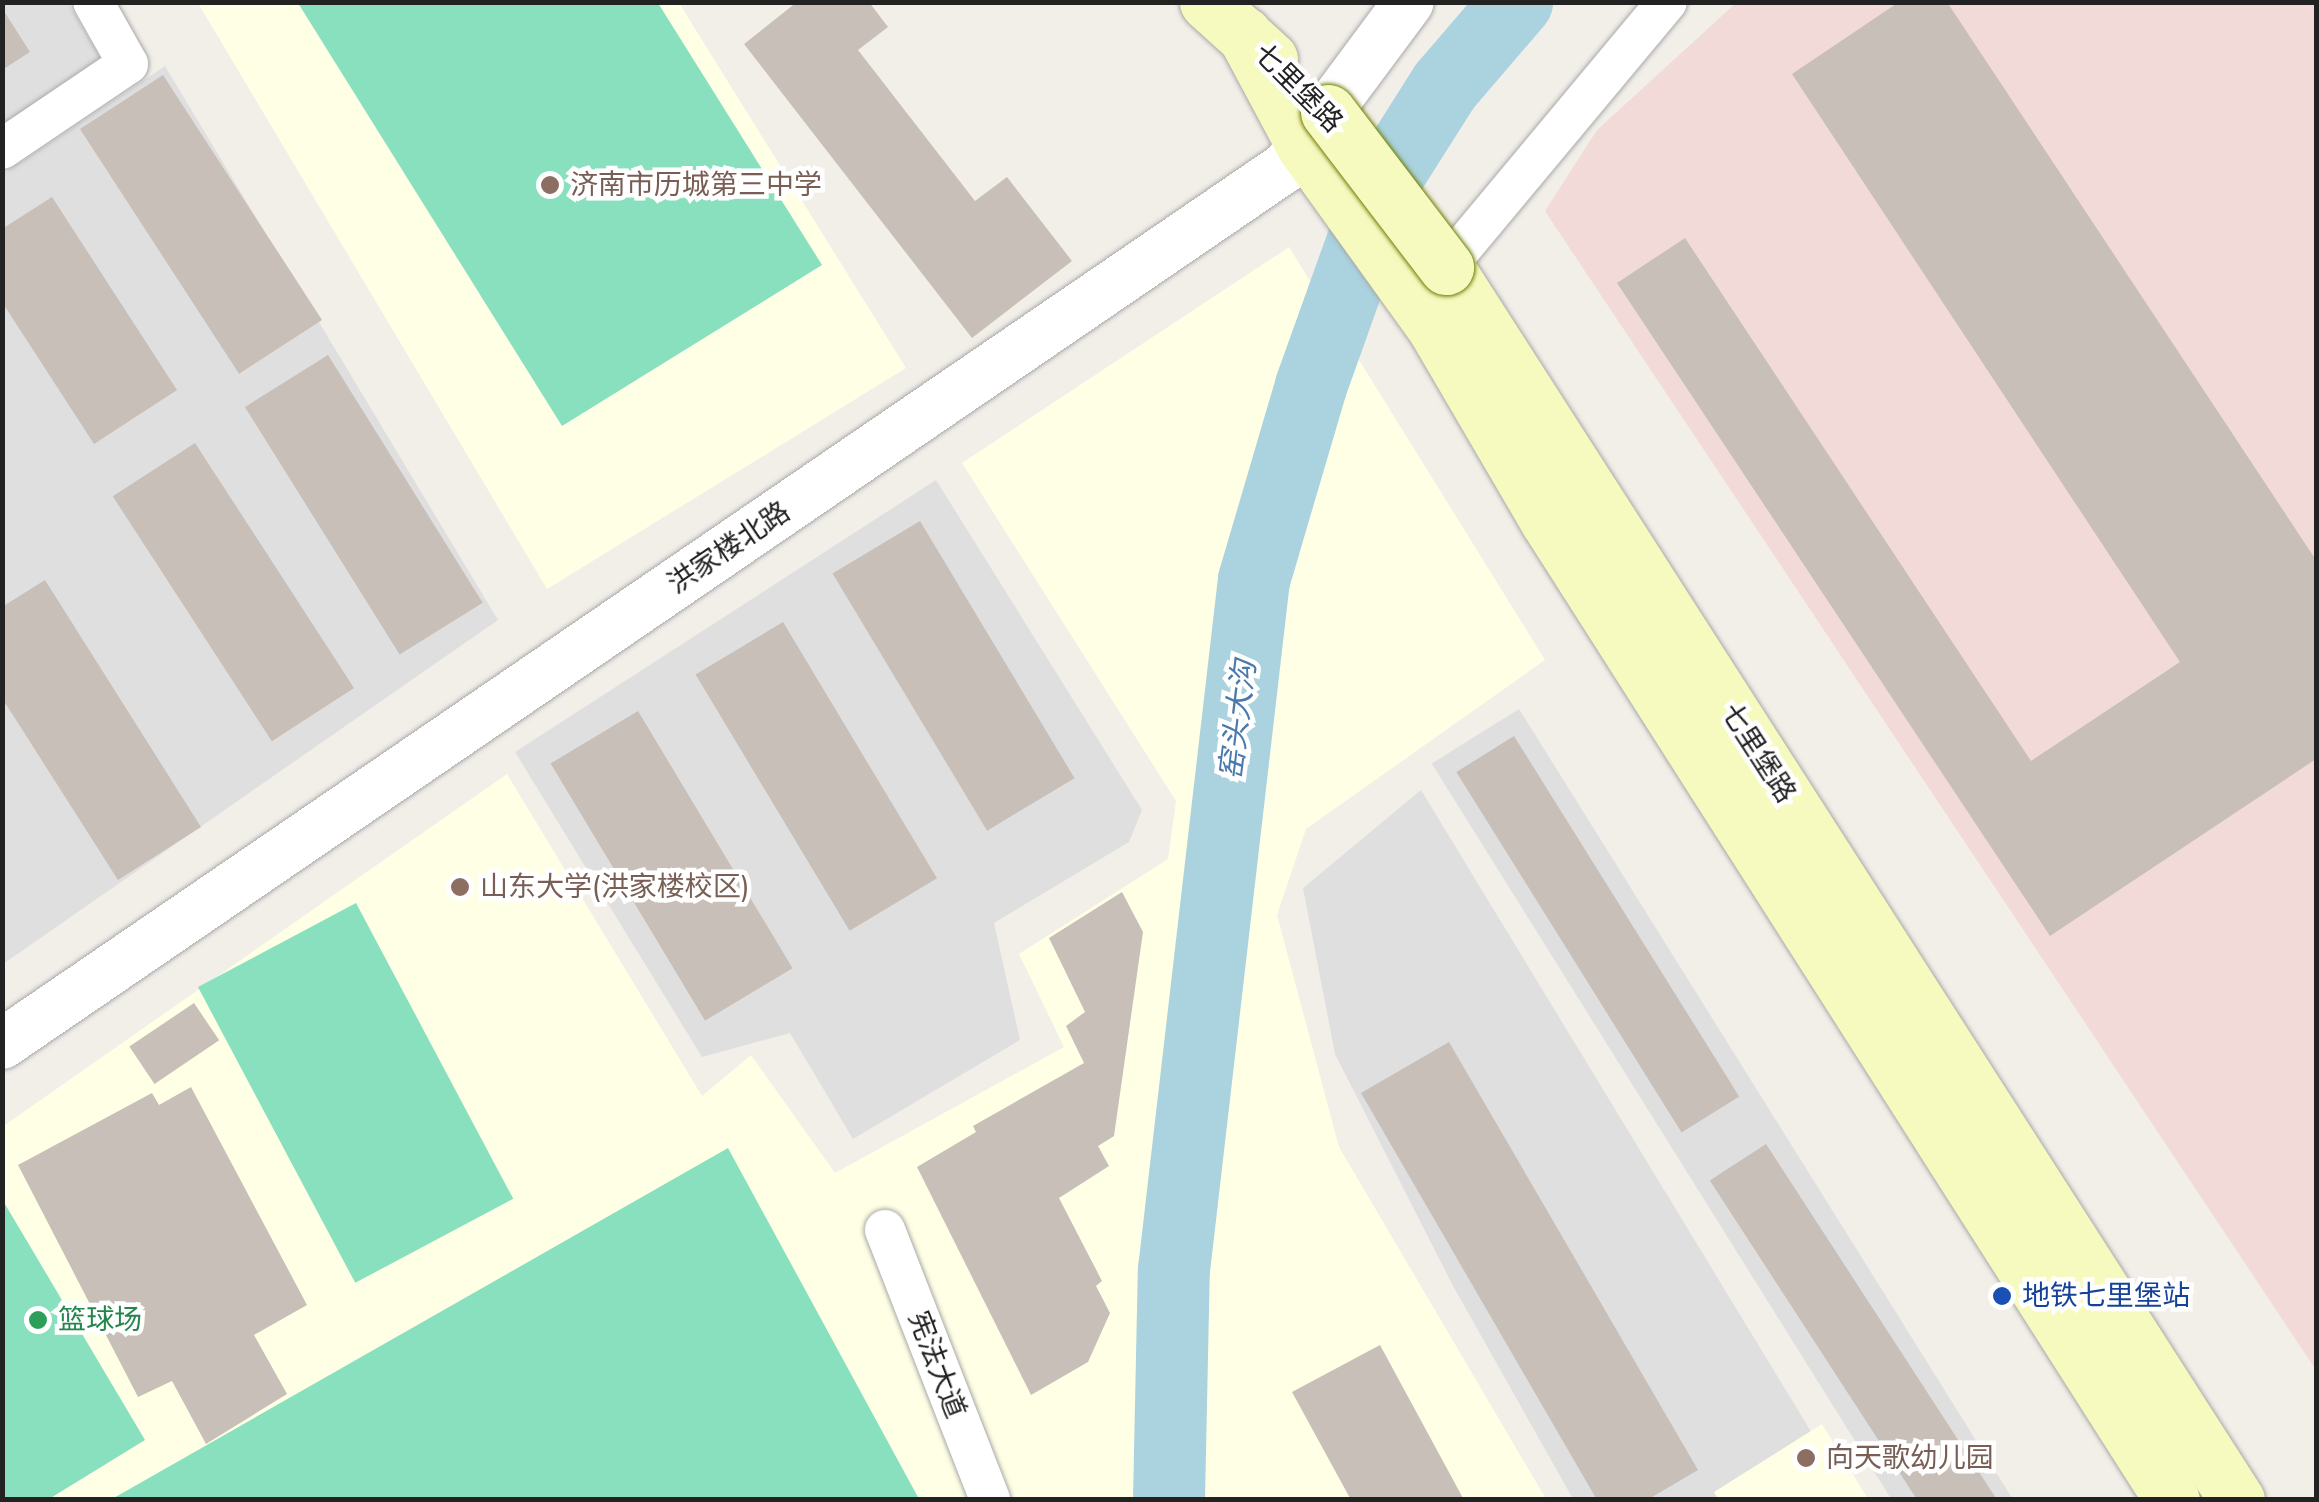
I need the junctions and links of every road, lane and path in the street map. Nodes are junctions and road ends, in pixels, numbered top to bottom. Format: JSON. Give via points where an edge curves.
{"nodes":[{"id":1,"x":92,"y":2,"type":"edge"},
{"id":2,"x":1408,"y":2,"type":"edge"},
{"id":3,"x":1667,"y":2,"type":"edge"},
{"id":4,"x":1226,"y":18,"type":"edge"},
{"id":5,"x":1316,"y":129,"type":"junction"},
{"id":6,"x":2,"y":149,"type":"edge"},
{"id":7,"x":1429,"y":281,"type":"junction"},
{"id":8,"x":2,"y":1044,"type":"edge"},
{"id":9,"x":885,"y":1230,"type":"dead end"},
{"id":10,"x":990,"y":1500,"type":"edge"},
{"id":11,"x":2172,"y":1500,"type":"edge"},
{"id":12,"x":2237,"y":1500,"type":"edge"}],
"edges":[{"from":1,"to":6,"type":"street","via":[[128,64]]},
{"from":2,"to":5,"type":"street","name":"洪家楼北路"},
{"from":3,"to":7,"type":"street"},
{"from":4,"to":5,"type":"main road","name":"七里堡路"},
{"from":5,"to":7,"type":"main road","name":"七里堡路","bridge":true},
{"from":5,"to":8,"type":"street","name":"洪家楼北路","via":[[1288,166]]},
{"from":7,"to":11,"type":"main road","name":"七里堡路","via":[[1547,520]]},
{"from":7,"to":12,"type":"main road","name":"七里堡路"},
{"from":9,"to":10,"type":"street","name":"宪法大道"}]}
